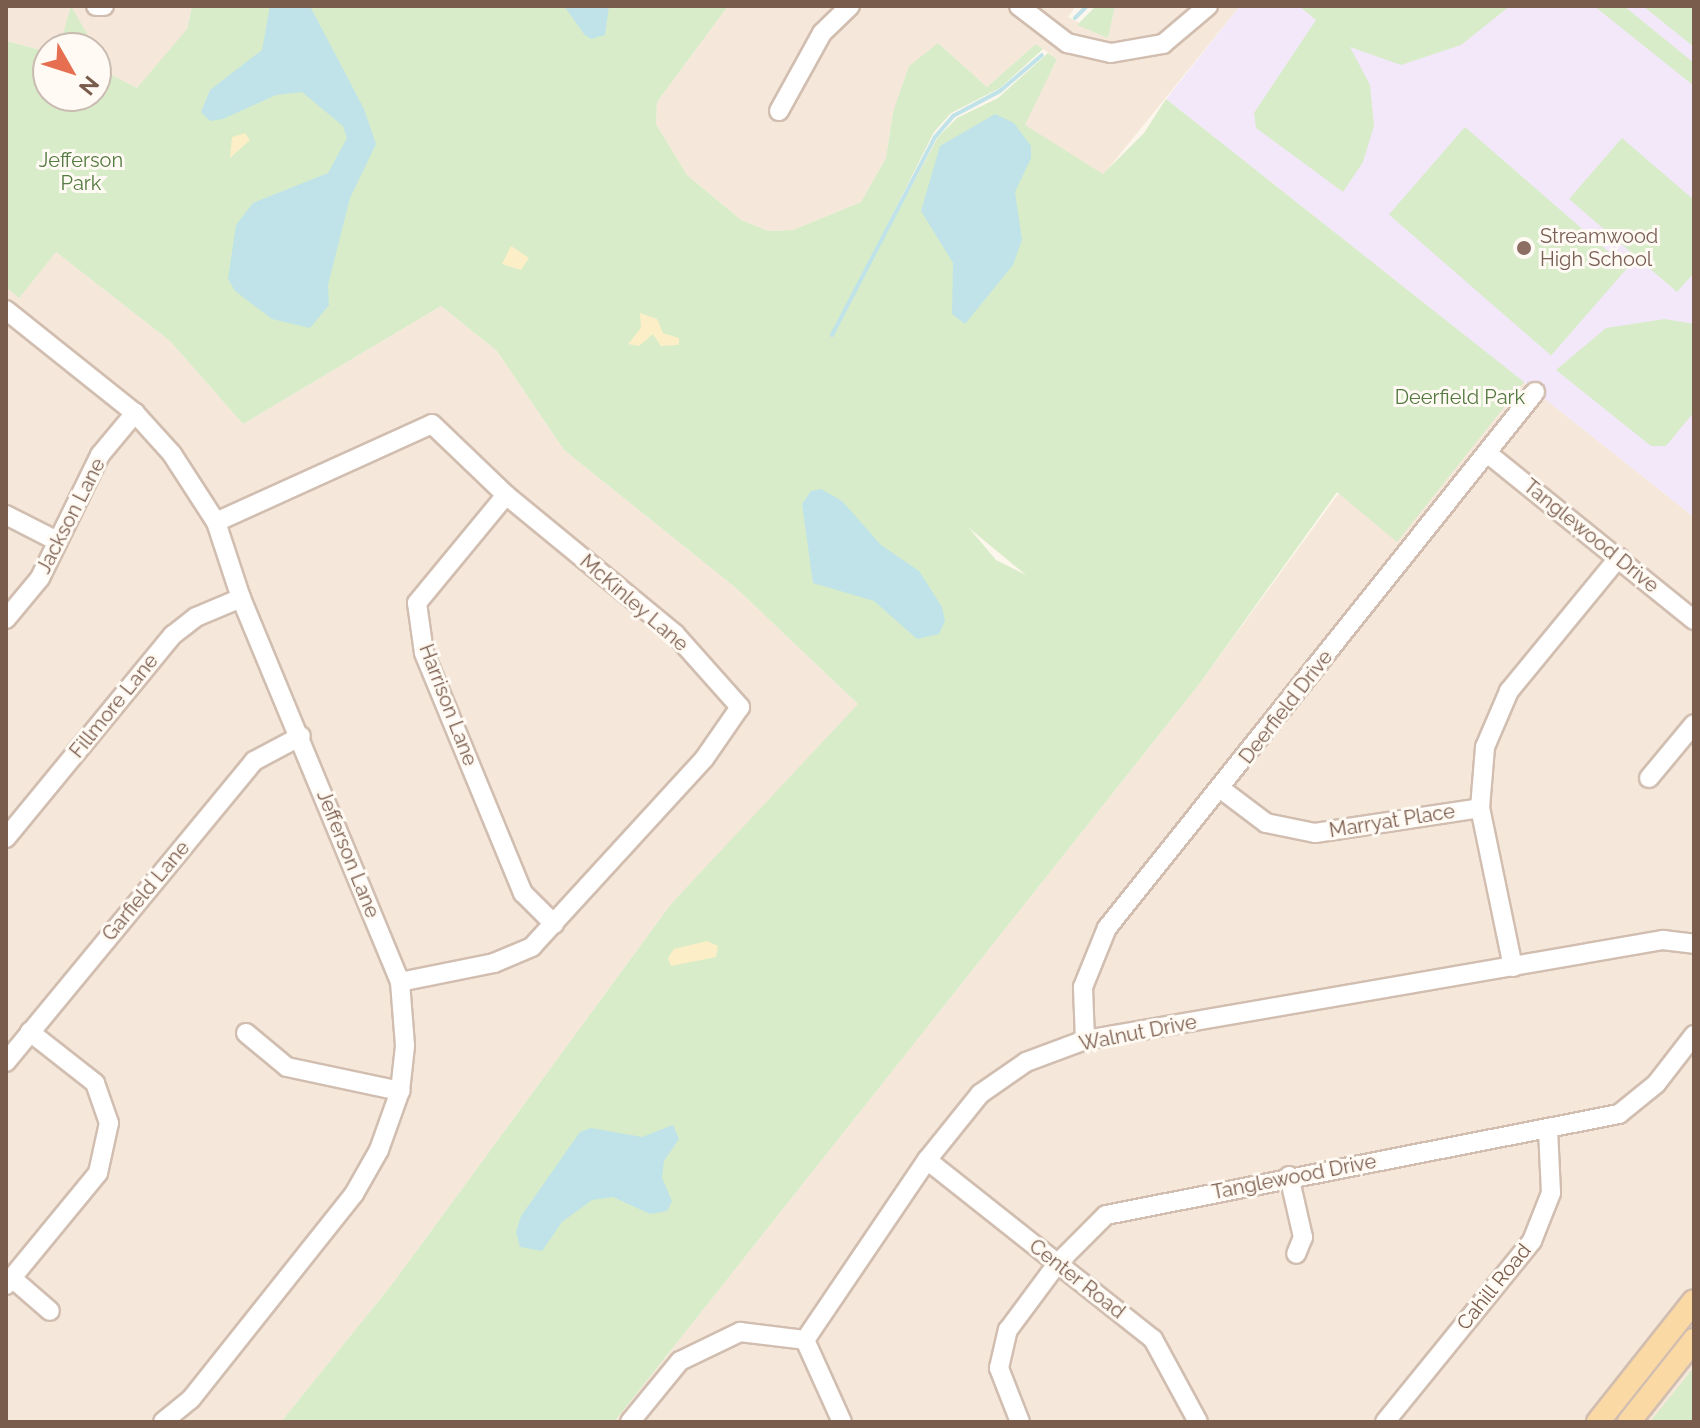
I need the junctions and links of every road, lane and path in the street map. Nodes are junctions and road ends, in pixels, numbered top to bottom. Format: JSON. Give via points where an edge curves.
{"nodes":[{"id":1,"x":96,"y":6,"type":"edge"},
{"id":2,"x":104,"y":6,"type":"edge"},
{"id":3,"x":850,"y":6,"type":"edge"},
{"id":4,"x":1019,"y":6,"type":"edge"},
{"id":5,"x":1208,"y":6,"type":"edge"},
{"id":6,"x":779,"y":111,"type":"dead end"},
{"id":7,"x":6,"y":310,"type":"edge"},
{"id":8,"x":1535,"y":392,"type":"dead end"},
{"id":9,"x":135,"y":413,"type":"junction"},
{"id":10,"x":1487,"y":453,"type":"junction"},
{"id":11,"x":506,"y":495,"type":"junction"},
{"id":12,"x":6,"y":515,"type":"edge"},
{"id":13,"x":216,"y":522,"type":"junction"},
{"id":14,"x":57,"y":541,"type":"junction"},
{"id":15,"x":1619,"y":557,"type":"junction"},
{"id":16,"x":241,"y":598,"type":"junction"},
{"id":17,"x":6,"y":619,"type":"edge"},
{"id":18,"x":1694,"y":620,"type":"edge"},
{"id":19,"x":1694,"y":724,"type":"edge"},
{"id":20,"x":301,"y":736,"type":"junction"},
{"id":21,"x":1649,"y":778,"type":"dead end"},
{"id":22,"x":1221,"y":789,"type":"junction"},
{"id":23,"x":1480,"y":808,"type":"junction"},
{"id":24,"x":6,"y":838,"type":"edge"},
{"id":25,"x":554,"y":924,"type":"junction"},
{"id":26,"x":1694,"y":944,"type":"edge"},
{"id":27,"x":1513,"y":967,"type":"junction"},
{"id":28,"x":400,"y":982,"type":"junction"},
{"id":29,"x":30,"y":1032,"type":"junction"},
{"id":30,"x":246,"y":1033,"type":"dead end"},
{"id":31,"x":1694,"y":1035,"type":"edge"},
{"id":32,"x":1085,"y":1040,"type":"junction"},
{"id":33,"x":6,"y":1062,"type":"edge"},
{"id":34,"x":400,"y":1091,"type":"junction"},
{"id":35,"x":1548,"y":1130,"type":"junction"},
{"id":36,"x":927,"y":1160,"type":"junction"},
{"id":37,"x":1289,"y":1176,"type":"junction"},
{"id":38,"x":1296,"y":1254,"type":"dead end"},
{"id":39,"x":1057,"y":1264,"type":"junction"},
{"id":40,"x":9,"y":1281,"type":"edge"},
{"id":41,"x":1694,"y":1301,"type":"edge"},
{"id":42,"x":50,"y":1311,"type":"dead end"},
{"id":43,"x":805,"y":1340,"type":"junction"},
{"id":44,"x":1694,"y":1340,"type":"edge"},
{"id":45,"x":163,"y":1422,"type":"edge"},
{"id":46,"x":630,"y":1422,"type":"edge"},
{"id":47,"x":842,"y":1422,"type":"edge"},
{"id":48,"x":1020,"y":1422,"type":"edge"},
{"id":49,"x":1198,"y":1422,"type":"edge"},
{"id":50,"x":1385,"y":1422,"type":"edge"},
{"id":51,"x":1598,"y":1422,"type":"edge"},
{"id":52,"x":1629,"y":1422,"type":"edge"}],
"edges":[{"from":1,"to":2,"type":"street"},
{"from":3,"to":6,"type":"street","via":[[822,33]]},
{"from":4,"to":5,"type":"street","via":[[1067,43],[1111,53],[1163,44]]},
{"from":7,"to":9,"type":"street","name":"Jefferson Lane"},
{"from":8,"to":10,"type":"street","name":"Deerfield Drive"},
{"from":9,"to":13,"type":"street","name":"Jefferson Lane","via":[[172,454]]},
{"from":9,"to":14,"type":"street","name":"Jackson Lane","via":[[100,455]]},
{"from":10,"to":15,"type":"street","name":"Tanglewood Drive"},
{"from":10,"to":22,"type":"street","name":"Deerfield Drive"},
{"from":11,"to":13,"type":"street","name":"McKinley Lane","via":[[432,424]]},
{"from":11,"to":25,"type":"street","name":"Harrison Lane","via":[[417,603],[424,653],[523,893]]},
{"from":11,"to":25,"type":"street","name":"McKinley Lane","via":[[675,634],[740,707],[704,759]]},
{"from":12,"to":14,"type":"street"},
{"from":13,"to":16,"type":"street","name":"Jefferson Lane"},
{"from":14,"to":17,"type":"street","name":"Jackson Lane","via":[[40,578]]},
{"from":15,"to":18,"type":"street","name":"Tanglewood Drive"},
{"from":15,"to":23,"type":"street","via":[[1509,691],[1485,747]]},
{"from":16,"to":20,"type":"street","name":"Jefferson Lane"},
{"from":16,"to":24,"type":"street","name":"Fillmore Lane","via":[[196,617],[173,635]]},
{"from":19,"to":21,"type":"street"},
{"from":20,"to":28,"type":"street","name":"Jefferson Lane"},
{"from":20,"to":29,"type":"street","name":"Garfield Lane","via":[[254,761]]},
{"from":22,"to":23,"type":"street","name":"Marryat Place","via":[[1266,823],[1315,833]]},
{"from":22,"to":32,"type":"street","name":"Deerfield Drive","via":[[1107,928],[1083,987]]},
{"from":23,"to":27,"type":"street"},
{"from":25,"to":28,"type":"street","name":"McKinley Lane","via":[[532,947],[494,963]]},
{"from":26,"to":27,"type":"street","name":"Walnut Drive","via":[[1663,940]]},
{"from":27,"to":32,"type":"street","name":"Walnut Drive"},
{"from":28,"to":34,"type":"street","name":"Jefferson Lane","via":[[405,1046]]},
{"from":29,"to":33,"type":"street","name":"Garfield Lane"},
{"from":29,"to":40,"type":"street","via":[[95,1083],[109,1123],[98,1173]]},
{"from":30,"to":34,"type":"street","via":[[287,1067]]},
{"from":31,"to":35,"type":"street","name":"Tanglewood Drive","via":[[1656,1084],[1619,1114]]},
{"from":32,"to":36,"type":"street","name":"Walnut Drive","via":[[1026,1062],[980,1094]]},
{"from":34,"to":45,"type":"street","name":"Jefferson Lane","via":[[379,1150],[354,1194],[191,1399]]},
{"from":35,"to":37,"type":"street","name":"Tanglewood Drive"},
{"from":35,"to":50,"type":"street","name":"Cahill Road","via":[[1551,1193],[1532,1241]]},
{"from":36,"to":39,"type":"street","name":"Center Road"},
{"from":36,"to":43,"type":"street","name":"Walnut Drive"},
{"from":37,"to":38,"type":"street","via":[[1303,1237]]},
{"from":37,"to":39,"type":"street","name":"Tanglewood Drive","via":[[1106,1215]]},
{"from":39,"to":48,"type":"street","name":"Tanglewood Drive","via":[[1008,1330],[1002,1355],[999,1368]]},
{"from":39,"to":49,"type":"street","name":"Center Road","via":[[1153,1339]]},
{"from":40,"to":42,"type":"street"},
{"from":41,"to":51,"type":"main road"},
{"from":43,"to":46,"type":"street","via":[[740,1332],[680,1361]]},
{"from":43,"to":47,"type":"street"},
{"from":44,"to":52,"type":"main road"}]}
